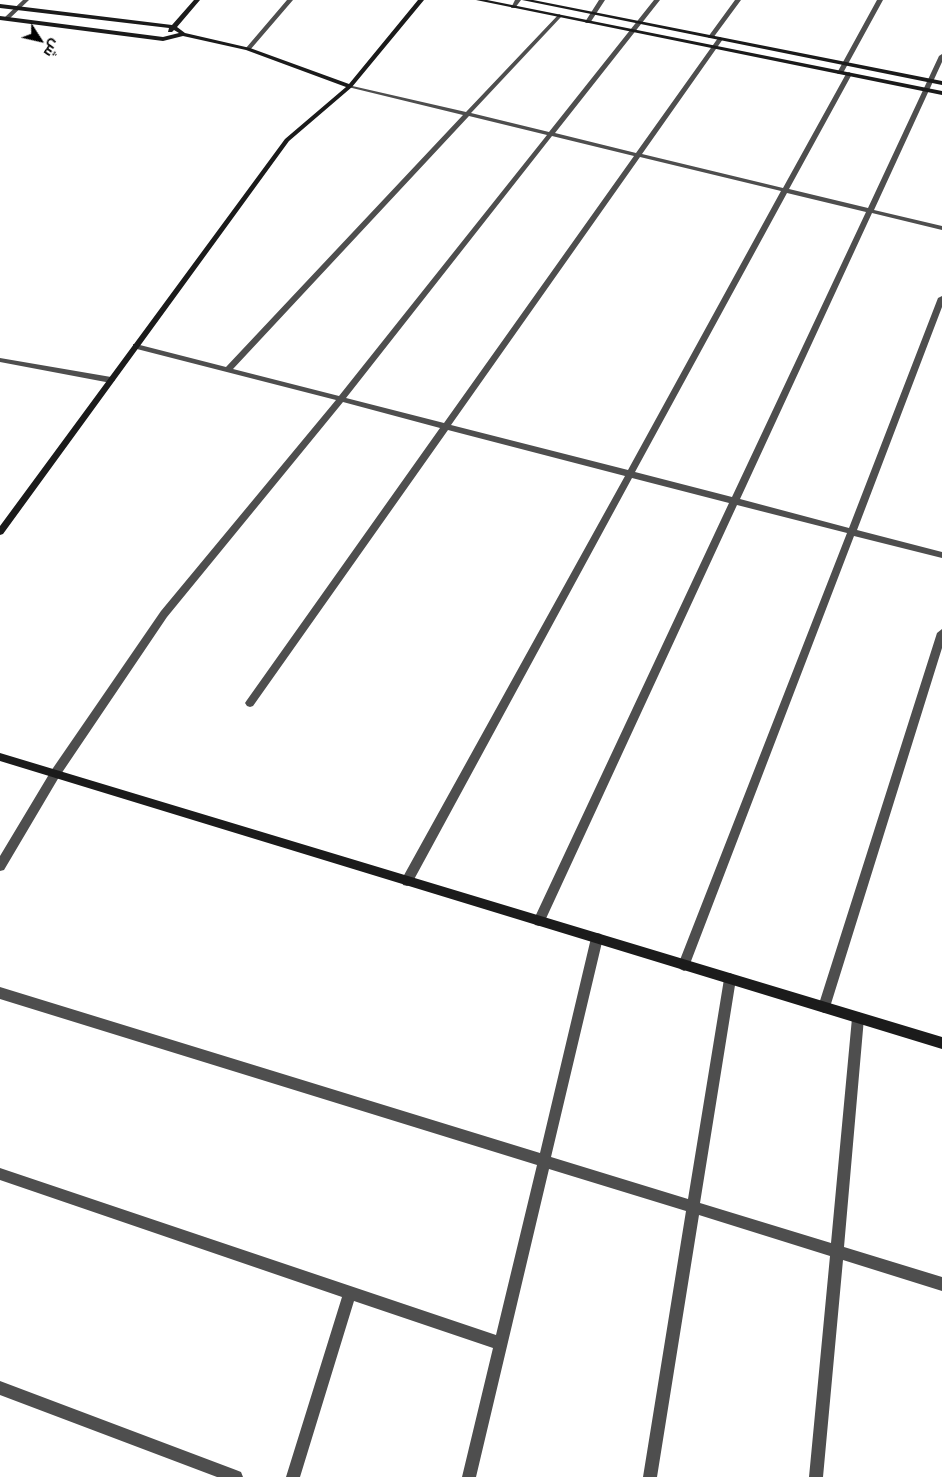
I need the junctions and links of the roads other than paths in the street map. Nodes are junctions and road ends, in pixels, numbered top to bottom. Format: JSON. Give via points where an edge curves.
{"nodes":[{"id":1,"x":26,"y":0,"type":"edge"},
{"id":2,"x":197,"y":0,"type":"edge"},
{"id":3,"x":290,"y":0,"type":"edge"},
{"id":4,"x":421,"y":0,"type":"edge"},
{"id":5,"x":479,"y":0,"type":"edge"},
{"id":6,"x":518,"y":0,"type":"edge"},
{"id":7,"x":525,"y":0,"type":"edge"},
{"id":8,"x":602,"y":0,"type":"edge"},
{"id":9,"x":657,"y":0,"type":"edge"},
{"id":10,"x":738,"y":0,"type":"edge"},
{"id":11,"x":880,"y":0,"type":"edge"},
{"id":12,"x":0,"y":6,"type":"edge"},
{"id":13,"x":513,"y":7,"type":"junction"},
{"id":14,"x":17,"y":8,"type":"junction"},
{"id":15,"x":593,"y":14,"type":"junction"},
{"id":16,"x":560,"y":16,"type":"junction"},
{"id":17,"x":3,"y":19,"type":"edge"},
{"id":18,"x":588,"y":22,"type":"junction"},
{"id":19,"x":639,"y":23,"type":"junction"},
{"id":20,"x":174,"y":27,"type":"junction"},
{"id":21,"x":632,"y":31,"type":"junction"},
{"id":22,"x":183,"y":34,"type":"junction"},
{"id":23,"x":716,"y":38,"type":"junction"},
{"id":24,"x":163,"y":39,"type":"junction"},
{"id":25,"x":714,"y":47,"type":"junction"},
{"id":26,"x":248,"y":49,"type":"junction"},
{"id":27,"x":942,"y":56,"type":"edge"},
{"id":28,"x":845,"y":64,"type":"junction"},
{"id":29,"x":845,"y":74,"type":"junction"},
{"id":30,"x":931,"y":81,"type":"junction"},
{"id":31,"x":942,"y":83,"type":"edge"},
{"id":32,"x":350,"y":86,"type":"junction"},
{"id":33,"x":926,"y":90,"type":"junction"},
{"id":34,"x":942,"y":93,"type":"edge"},
{"id":35,"x":468,"y":114,"type":"junction"},
{"id":36,"x":551,"y":134,"type":"junction"},
{"id":37,"x":638,"y":155,"type":"junction"},
{"id":38,"x":785,"y":190,"type":"junction"},
{"id":39,"x":870,"y":210,"type":"junction"},
{"id":40,"x":942,"y":228,"type":"edge"},
{"id":41,"x":942,"y":298,"type":"edge"},
{"id":42,"x":136,"y":346,"type":"junction"},
{"id":43,"x":0,"y":360,"type":"edge"},
{"id":44,"x":228,"y":370,"type":"junction"},
{"id":45,"x":111,"y":380,"type":"junction"},
{"id":46,"x":341,"y":399,"type":"junction"},
{"id":47,"x":446,"y":427,"type":"junction"},
{"id":48,"x":630,"y":474,"type":"junction"},
{"id":49,"x":734,"y":502,"type":"junction"},
{"id":50,"x":0,"y":532,"type":"edge"},
{"id":51,"x":852,"y":532,"type":"junction"},
{"id":52,"x":942,"y":555,"type":"edge"},
{"id":53,"x":942,"y":633,"type":"edge"},
{"id":54,"x":250,"y":703,"type":"dead end"},
{"id":55,"x":0,"y":758,"type":"edge"},
{"id":56,"x":55,"y":774,"type":"junction"},
{"id":57,"x":0,"y":866,"type":"edge"},
{"id":58,"x":407,"y":881,"type":"junction"},
{"id":59,"x":539,"y":921,"type":"junction"},
{"id":60,"x":597,"y":938,"type":"junction"},
{"id":61,"x":684,"y":965,"type":"junction"},
{"id":62,"x":730,"y":979,"type":"junction"},
{"id":63,"x":0,"y":992,"type":"edge"},
{"id":64,"x":824,"y":1007,"type":"junction"},
{"id":65,"x":858,"y":1018,"type":"junction"},
{"id":66,"x":942,"y":1043,"type":"edge"},
{"id":67,"x":544,"y":1161,"type":"junction"},
{"id":68,"x":0,"y":1174,"type":"edge"},
{"id":69,"x":694,"y":1207,"type":"junction"},
{"id":70,"x":837,"y":1252,"type":"junction"},
{"id":71,"x":942,"y":1284,"type":"edge"},
{"id":72,"x":350,"y":1293,"type":"junction"},
{"id":73,"x":500,"y":1344,"type":"junction"},
{"id":74,"x":0,"y":1388,"type":"edge"},
{"id":75,"x":236,"y":1477,"type":"edge"},
{"id":76,"x":293,"y":1477,"type":"edge"},
{"id":77,"x":469,"y":1477,"type":"edge"},
{"id":78,"x":650,"y":1477,"type":"edge"},
{"id":79,"x":816,"y":1477,"type":"edge"}],
"edges":[{"from":1,"to":14,"type":"street"},
{"from":2,"to":20,"type":"street"},
{"from":3,"to":26,"type":"street"},
{"from":4,"to":32,"type":"street"},
{"from":5,"to":13,"type":"street"},
{"from":6,"to":13,"type":"street"},
{"from":7,"to":15,"type":"street"},
{"from":8,"to":15,"type":"street"},
{"from":9,"to":19,"type":"street"},
{"from":10,"to":23,"type":"street"},
{"from":11,"to":28,"type":"street"},
{"from":12,"to":14,"type":"street"},
{"from":13,"to":16,"type":"street"},
{"from":14,"to":17,"type":"street"},
{"from":14,"to":20,"type":"street"},
{"from":15,"to":18,"type":"street"},
{"from":15,"to":19,"type":"street"},
{"from":16,"to":18,"type":"street"},
{"from":16,"to":35,"type":"street"},
{"from":17,"to":24,"type":"street"},
{"from":18,"to":21,"type":"street"},
{"from":19,"to":21,"type":"street"},
{"from":19,"to":23,"type":"street"},
{"from":20,"to":22,"type":"street"},
{"from":20,"to":24,"type":"street"},
{"from":21,"to":25,"type":"street"},
{"from":21,"to":36,"type":"street"},
{"from":22,"to":24,"type":"street"},
{"from":22,"to":26,"type":"street"},
{"from":23,"to":25,"type":"street"},
{"from":23,"to":28,"type":"street"},
{"from":25,"to":29,"type":"street"},
{"from":25,"to":37,"type":"street"},
{"from":26,"to":32,"type":"street"},
{"from":27,"to":30,"type":"street"},
{"from":28,"to":29,"type":"street"},
{"from":28,"to":30,"type":"street"},
{"from":29,"to":33,"type":"street"},
{"from":29,"to":38,"type":"street"},
{"from":30,"to":31,"type":"street"},
{"from":30,"to":33,"type":"street"},
{"from":32,"to":35,"type":"street"},
{"from":32,"to":42,"type":"street","via":[[287,140]]},
{"from":33,"to":34,"type":"street"},
{"from":33,"to":39,"type":"street"},
{"from":35,"to":36,"type":"street"},
{"from":35,"to":44,"type":"street"},
{"from":36,"to":37,"type":"street"},
{"from":36,"to":46,"type":"street"},
{"from":37,"to":38,"type":"street"},
{"from":37,"to":47,"type":"street"},
{"from":38,"to":39,"type":"street"},
{"from":38,"to":48,"type":"street"},
{"from":39,"to":40,"type":"street"},
{"from":39,"to":49,"type":"street"},
{"from":41,"to":51,"type":"street"},
{"from":42,"to":44,"type":"street"},
{"from":42,"to":45,"type":"street"},
{"from":43,"to":45,"type":"street"},
{"from":44,"to":46,"type":"street"},
{"from":45,"to":50,"type":"street"},
{"from":46,"to":47,"type":"street"},
{"from":46,"to":56,"type":"street","via":[[164,614]]},
{"from":47,"to":48,"type":"street"},
{"from":47,"to":54,"type":"street"},
{"from":48,"to":49,"type":"street"},
{"from":48,"to":58,"type":"street"},
{"from":49,"to":51,"type":"street"},
{"from":49,"to":59,"type":"street"},
{"from":51,"to":52,"type":"street"},
{"from":51,"to":61,"type":"street"},
{"from":53,"to":64,"type":"street"},
{"from":55,"to":56,"type":"street"},
{"from":56,"to":57,"type":"street"},
{"from":56,"to":58,"type":"street"},
{"from":58,"to":59,"type":"street"},
{"from":59,"to":60,"type":"street"},
{"from":60,"to":61,"type":"street"},
{"from":60,"to":67,"type":"street"},
{"from":61,"to":62,"type":"street"},
{"from":62,"to":64,"type":"street"},
{"from":62,"to":69,"type":"street"},
{"from":63,"to":67,"type":"street"},
{"from":64,"to":65,"type":"street"},
{"from":65,"to":66,"type":"street"},
{"from":65,"to":70,"type":"street"},
{"from":67,"to":69,"type":"street"},
{"from":67,"to":73,"type":"street"},
{"from":68,"to":72,"type":"street"},
{"from":69,"to":70,"type":"street"},
{"from":69,"to":78,"type":"street"},
{"from":70,"to":71,"type":"street"},
{"from":70,"to":79,"type":"street"},
{"from":72,"to":73,"type":"street"},
{"from":72,"to":76,"type":"street"},
{"from":73,"to":77,"type":"street"},
{"from":74,"to":75,"type":"street"}]}
